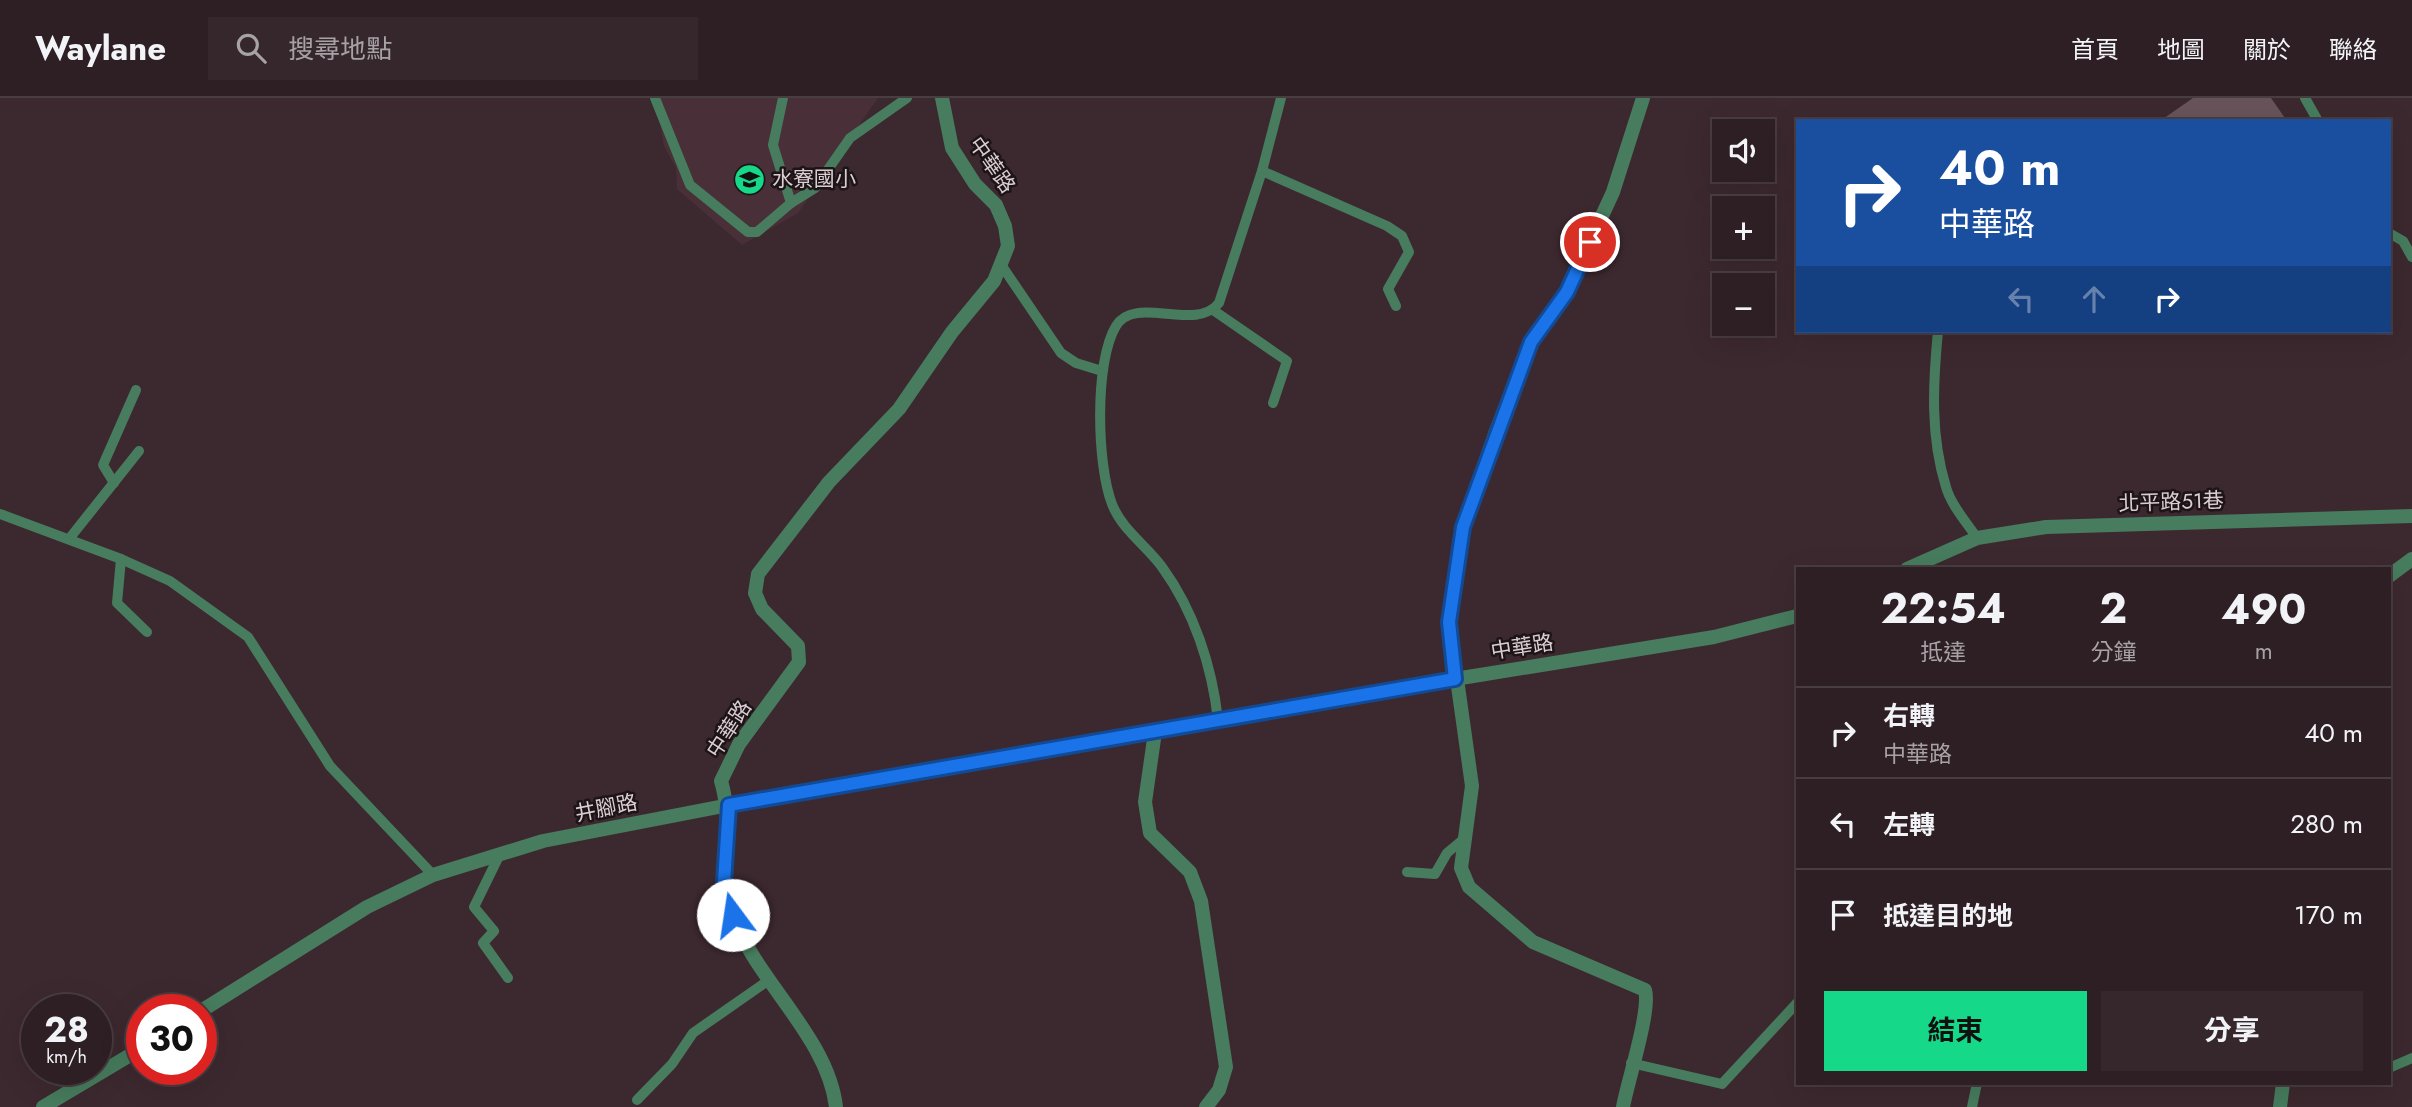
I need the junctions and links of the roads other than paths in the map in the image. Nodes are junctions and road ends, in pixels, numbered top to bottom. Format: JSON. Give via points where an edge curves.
{"nodes":[{"id":1,"x":655,"y":98,"type":"edge"},
{"id":2,"x":783,"y":98,"type":"edge"},
{"id":3,"x":907,"y":98,"type":"edge"},
{"id":4,"x":942,"y":98,"type":"edge"},
{"id":5,"x":1281,"y":98,"type":"edge"},
{"id":6,"x":1643,"y":98,"type":"edge"},
{"id":7,"x":2305,"y":98,"type":"edge"},
{"id":8,"x":2317,"y":119,"type":"edge"},
{"id":9,"x":1262,"y":171,"type":"junction"},
{"id":10,"x":791,"y":203,"type":"junction"},
{"id":11,"x":2391,"y":237,"type":"edge"},
{"id":12,"x":2412,"y":257,"type":"edge"},
{"id":13,"x":1002,"y":266,"type":"junction"},
{"id":14,"x":1396,"y":306,"type":"dead end"},
{"id":15,"x":1213,"y":310,"type":"junction"},
{"id":16,"x":1938,"y":333,"type":"edge"},
{"id":17,"x":1102,"y":371,"type":"junction"},
{"id":18,"x":136,"y":390,"type":"dead end"},
{"id":19,"x":1273,"y":402,"type":"dead end"},
{"id":20,"x":139,"y":451,"type":"dead end"},
{"id":21,"x":114,"y":483,"type":"junction"},
{"id":22,"x":0,"y":514,"type":"edge"},
{"id":23,"x":2412,"y":516,"type":"edge"},
{"id":24,"x":1977,"y":538,"type":"junction"},
{"id":25,"x":69,"y":539,"type":"junction"},
{"id":26,"x":121,"y":559,"type":"junction"},
{"id":27,"x":2412,"y":559,"type":"edge"},
{"id":28,"x":1912,"y":567,"type":"edge"},
{"id":29,"x":2391,"y":575,"type":"edge"},
{"id":30,"x":1796,"y":616,"type":"edge"},
{"id":31,"x":147,"y":632,"type":"dead end"},
{"id":32,"x":1455,"y":679,"type":"junction"},
{"id":33,"x":1219,"y":720,"type":"junction"},
{"id":34,"x":1155,"y":732,"type":"junction"},
{"id":35,"x":729,"y":805,"type":"junction"},
{"id":36,"x":1466,"y":837,"type":"junction"},
{"id":37,"x":501,"y":852,"type":"junction"},
{"id":38,"x":1407,"y":872,"type":"dead end"},
{"id":39,"x":433,"y":875,"type":"junction"},
{"id":40,"x":508,"y":978,"type":"dead end"},
{"id":41,"x":769,"y":980,"type":"junction"},
{"id":42,"x":217,"y":1001,"type":"edge"},
{"id":43,"x":1796,"y":1004,"type":"edge"},
{"id":44,"x":126,"y":1058,"type":"edge"},
{"id":45,"x":2412,"y":1058,"type":"edge"},
{"id":46,"x":1631,"y":1063,"type":"junction"},
{"id":47,"x":2391,"y":1067,"type":"edge"},
{"id":48,"x":1977,"y":1085,"type":"edge"},
{"id":49,"x":2283,"y":1085,"type":"edge"},
{"id":50,"x":637,"y":1100,"type":"dead end"},
{"id":51,"x":43,"y":1107,"type":"edge"},
{"id":52,"x":836,"y":1107,"type":"edge"},
{"id":53,"x":1206,"y":1107,"type":"edge"},
{"id":54,"x":1623,"y":1107,"type":"edge"},
{"id":55,"x":1972,"y":1107,"type":"edge"},
{"id":56,"x":2280,"y":1107,"type":"edge"}],
"edges":[{"from":1,"to":10,"type":"lane","via":[[691,185],[748,232],[757,232]]},
{"from":2,"to":10,"type":"lane","via":[[773,145]]},
{"from":3,"to":10,"type":"lane","via":[[850,138],[815,188]]},
{"from":4,"to":13,"type":"street","name":"中華路","via":[[952,148],[975,184],[996,205],[1005,226],[1008,246]]},
{"from":5,"to":9,"type":"lane"},
{"from":6,"to":32,"type":"street","via":[[1607,205],[1567,292],[1531,342],[1463,527],[1449,622]]},
{"from":7,"to":8,"type":"lane"},
{"from":9,"to":14,"type":"lane","via":[[1402,236],[1409,252],[1388,289]]},
{"from":9,"to":15,"type":"lane"},
{"from":11,"to":12,"type":"lane","via":[[2403,241]]},
{"from":13,"to":17,"type":"lane","via":[[1061,353]]},
{"from":13,"to":35,"type":"street","name":"中華路","via":[[899,409],[829,482],[758,574],[755,593],[762,609],[798,646],[799,662],[728,762],[721,781]]},
{"from":15,"to":17,"type":"lane","via":[[1196,315],[1124,316],[1116,326]]},
{"from":15,"to":19,"type":"lane","via":[[1287,361]]},
{"from":16,"to":24,"type":"lane","via":[[1932,391],[1938,448],[1946,489]]},
{"from":17,"to":33,"type":"lane","via":[[1100,432],[1112,503],[1125,527],[1161,566],[1184,602],[1214,678]]},
{"from":18,"to":21,"type":"lane","via":[[103,465]]},
{"from":20,"to":21,"type":"lane"},
{"from":21,"to":25,"type":"lane"},
{"from":22,"to":25,"type":"lane"},
{"from":23,"to":24,"type":"street","name":"北平路51巷","via":[[2046,527]]},
{"from":24,"to":28,"type":"street","name":"北平路51巷"},
{"from":25,"to":26,"type":"lane"},
{"from":26,"to":31,"type":"lane","via":[[117,603]]},
{"from":26,"to":39,"type":"lane","via":[[170,581],[248,637],[330,766]]},
{"from":27,"to":29,"type":"street"},
{"from":30,"to":32,"type":"street","name":"中華路","via":[[1714,638]]},
{"from":32,"to":33,"type":"street","name":"中華路"},
{"from":32,"to":36,"type":"street","via":[[1472,786]]},
{"from":33,"to":34,"type":"street","name":"中華路"},
{"from":34,"to":35,"type":"street","name":"中華路"},
{"from":34,"to":53,"type":"street","via":[[1145,802],[1150,833],[1190,872],[1201,901],[1226,1068],[1219,1090]]},
{"from":35,"to":37,"type":"street","name":"井腳路"},
{"from":35,"to":41,"type":"street","via":[[724,882],[733,915]]},
{"from":36,"to":38,"type":"lane","via":[[1447,853],[1435,874]]},
{"from":36,"to":46,"type":"street","via":[[1461,868],[1469,887],[1490,907],[1533,942],[1645,990],[1648,1003]]},
{"from":37,"to":39,"type":"street","name":"井腳路"},
{"from":37,"to":40,"type":"lane","via":[[474,907],[494,931],[483,943]]},
{"from":39,"to":42,"type":"street","name":"井腳路","via":[[367,907]]},
{"from":41,"to":50,"type":"lane","via":[[693,1034]]},
{"from":41,"to":52,"type":"street","via":[[819,1055]]},
{"from":43,"to":46,"type":"lane","via":[[1722,1084]]},
{"from":44,"to":51,"type":"street"},
{"from":45,"to":47,"type":"lane"},
{"from":46,"to":54,"type":"street"},
{"from":48,"to":55,"type":"lane"},
{"from":49,"to":56,"type":"street"}]}
